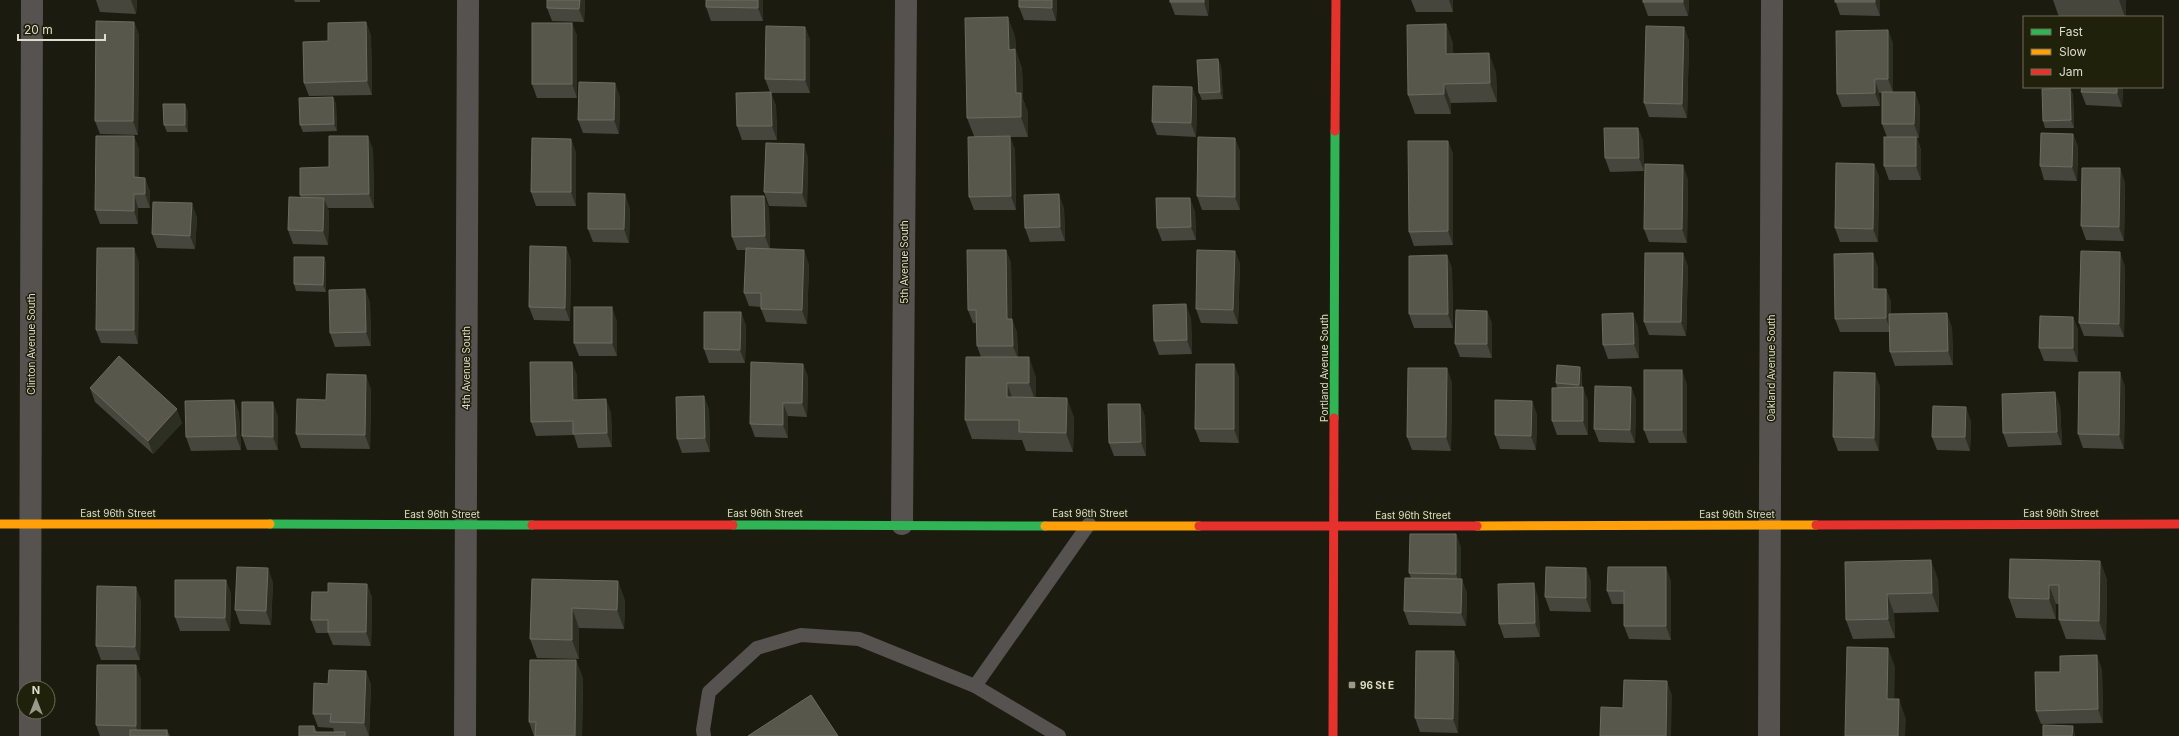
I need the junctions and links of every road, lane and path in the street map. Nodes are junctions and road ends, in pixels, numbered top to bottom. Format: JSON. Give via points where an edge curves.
{"nodes":[{"id":1,"x":32,"y":0,"type":"edge"},
{"id":2,"x":468,"y":0,"type":"edge"},
{"id":3,"x":906,"y":0,"type":"edge"},
{"id":4,"x":1336,"y":0,"type":"edge"},
{"id":5,"x":1772,"y":0,"type":"edge"},
{"id":6,"x":0,"y":524,"type":"edge"},
{"id":7,"x":31,"y":524,"type":"junction"},
{"id":8,"x":902,"y":524,"type":"junction"},
{"id":9,"x":1089,"y":524,"type":"junction"},
{"id":10,"x":2179,"y":524,"type":"edge"},
{"id":11,"x":466,"y":525,"type":"junction"},
{"id":12,"x":1770,"y":525,"type":"junction"},
{"id":13,"x":1334,"y":526,"type":"junction"},
{"id":14,"x":30,"y":680,"type":"edge"},
{"id":15,"x":975,"y":686,"type":"junction"},
{"id":16,"x":30,"y":720,"type":"edge"},
{"id":17,"x":30,"y":736,"type":"edge"},
{"id":18,"x":465,"y":736,"type":"edge"},
{"id":19,"x":704,"y":736,"type":"edge"},
{"id":20,"x":1059,"y":736,"type":"edge"},
{"id":21,"x":1333,"y":736,"type":"edge"},
{"id":22,"x":1769,"y":736,"type":"edge"}],
"edges":[{"from":1,"to":7,"type":"street","name":"Clinton Avenue South"},
{"from":2,"to":11,"type":"street","name":"4th Avenue South"},
{"from":3,"to":8,"type":"street","name":"5th Avenue South"},
{"from":4,"to":13,"type":"street","name":"Portland Avenue South"},
{"from":5,"to":12,"type":"street","name":"Oakland Avenue South"},
{"from":6,"to":7,"type":"street","name":"East 96th Street"},
{"from":7,"to":11,"type":"street","name":"East 96th Street"},
{"from":7,"to":14,"type":"street","name":"Clinton Avenue South"},
{"from":8,"to":9,"type":"street","name":"East 96th Street"},
{"from":8,"to":11,"type":"street","name":"East 96th Street"},
{"from":9,"to":13,"type":"street","name":"East 96th Street"},
{"from":9,"to":15,"type":"lane"},
{"from":10,"to":12,"type":"street","name":"East 96th Street"},
{"from":11,"to":18,"type":"street","name":"4th Avenue South"},
{"from":12,"to":13,"type":"street","name":"East 96th Street"},
{"from":12,"to":22,"type":"street","name":"Oakland Avenue South"},
{"from":13,"to":21,"type":"street","name":"Portland Avenue South"},
{"from":15,"to":19,"type":"lane","via":[[859,640],[801,635],[757,648],[709,692]]},
{"from":15,"to":20,"type":"lane"},
{"from":16,"to":17,"type":"street"}]}
